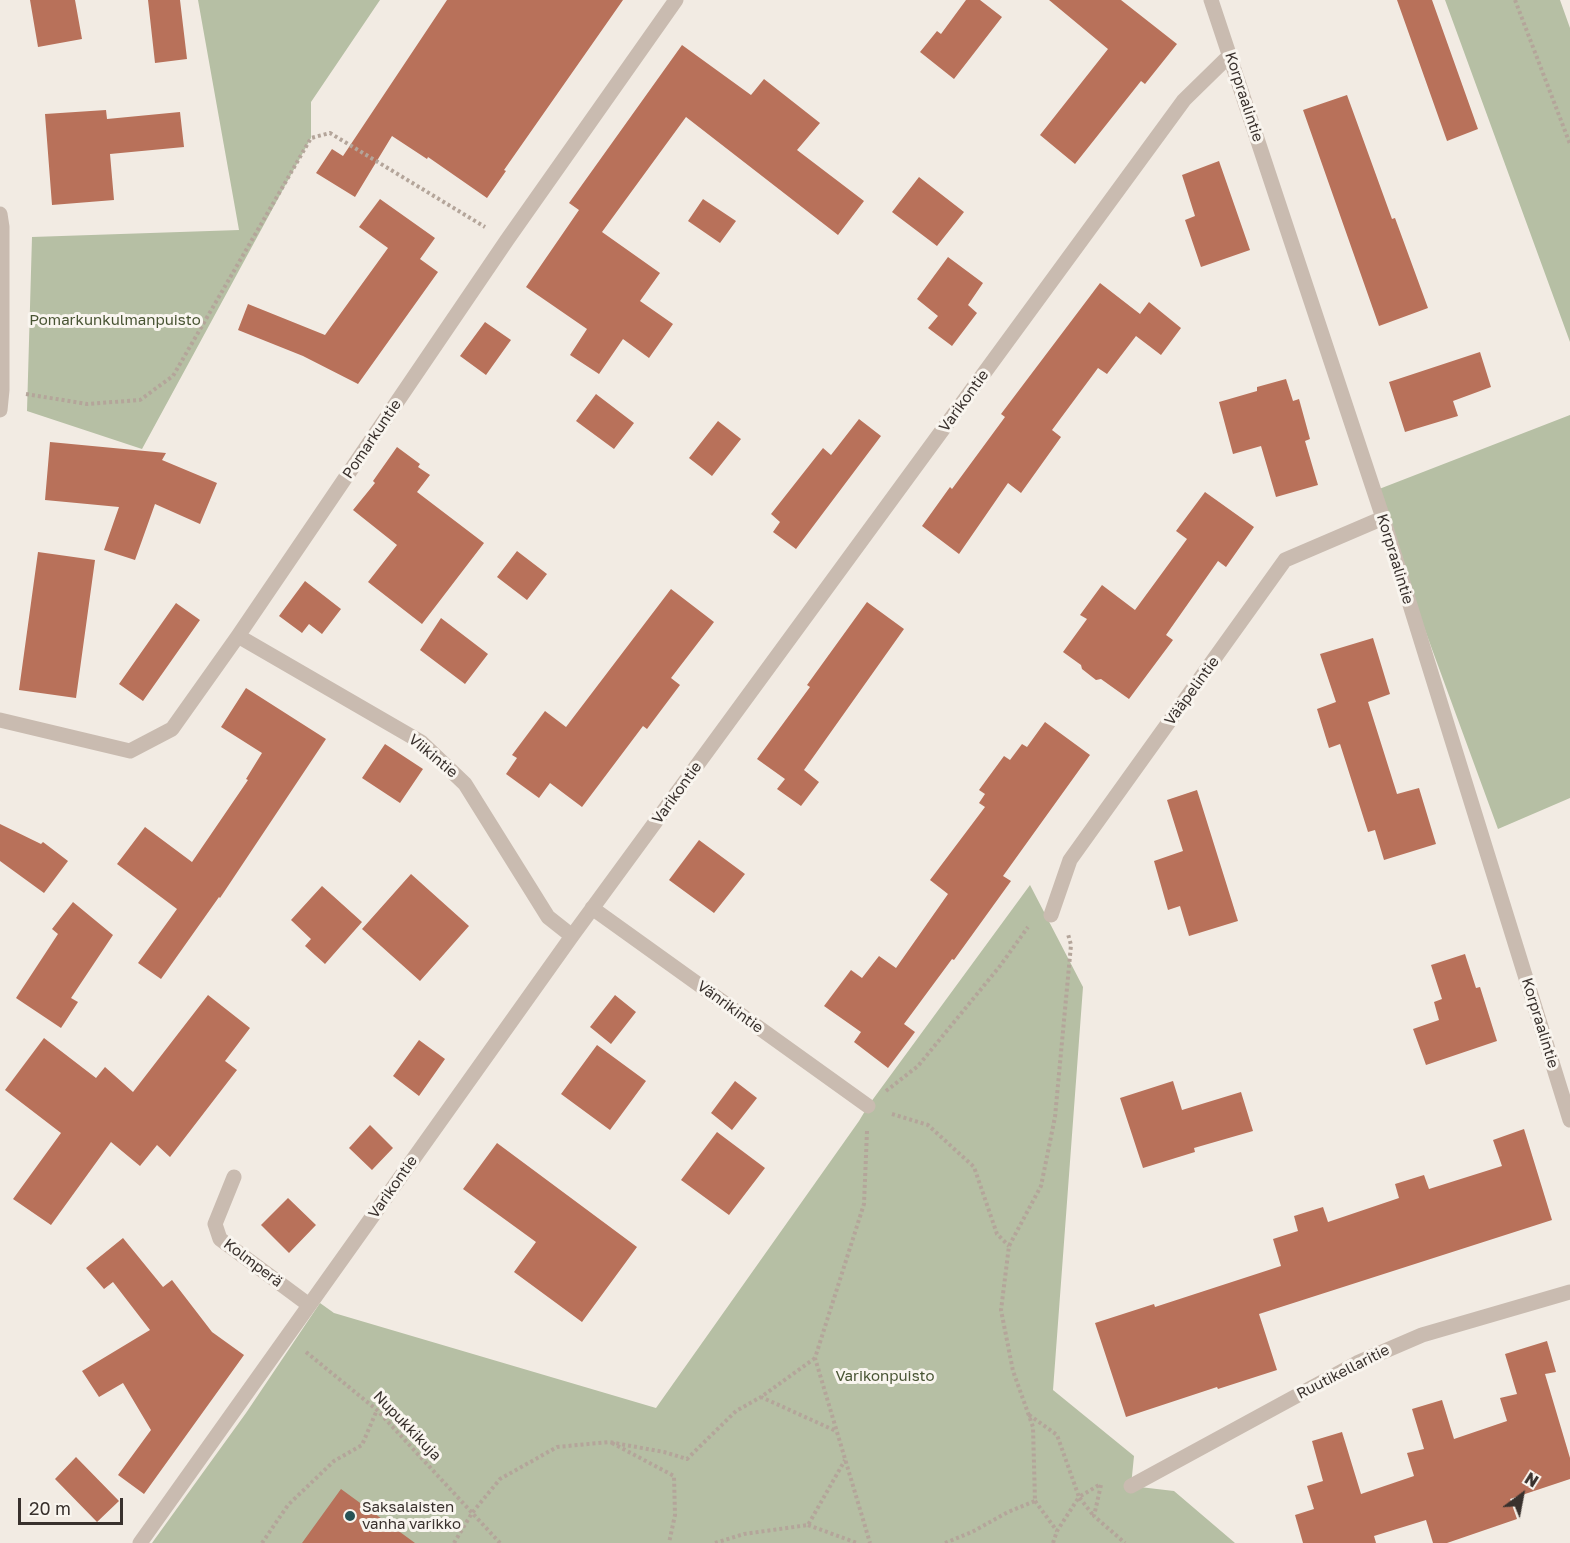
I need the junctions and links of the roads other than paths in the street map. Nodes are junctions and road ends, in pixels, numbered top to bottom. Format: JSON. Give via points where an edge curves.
{"nodes":[{"id":1,"x":676,"y":0,"type":"edge"},
{"id":2,"x":1211,"y":0,"type":"edge"},
{"id":3,"x":1230,"y":55,"type":"junction"},
{"id":4,"x":0,"y":214,"type":"edge"},
{"id":5,"x":0,"y":410,"type":"edge"},
{"id":6,"x":1383,"y":518,"type":"junction"},
{"id":7,"x":238,"y":636,"type":"junction"},
{"id":8,"x":0,"y":720,"type":"edge"},
{"id":9,"x":592,"y":908,"type":"junction"},
{"id":10,"x":1051,"y":915,"type":"road end"},
{"id":11,"x":572,"y":936,"type":"junction"},
{"id":12,"x":868,"y":1106,"type":"road end"},
{"id":13,"x":1570,"y":1120,"type":"edge"},
{"id":14,"x":234,"y":1177,"type":"dead end"},
{"id":15,"x":1570,"y":1292,"type":"edge"},
{"id":16,"x":309,"y":1305,"type":"junction"},
{"id":17,"x":1131,"y":1486,"type":"road end"},
{"id":18,"x":140,"y":1543,"type":"edge"}],
"edges":[{"from":1,"to":7,"type":"street","name":"Pomarkuntie","via":[[507,240]]},
{"from":2,"to":3,"type":"street","name":"Korpraalintie"},
{"from":3,"to":6,"type":"street","name":"Korpraalintie"},
{"from":3,"to":9,"type":"street","name":"Varikontie","via":[[1184,100]]},
{"from":4,"to":5,"type":"street"},
{"from":6,"to":10,"type":"street","name":"Vääpelintie","via":[[1285,560],[1070,860]]},
{"from":6,"to":13,"type":"street","name":"Korpraalintie"},
{"from":7,"to":8,"type":"street","name":"Pomarkuntie","via":[[172,729],[130,751]]},
{"from":7,"to":11,"type":"street","name":"Viikintie","via":[[421,742],[465,784],[549,917]]},
{"from":9,"to":11,"type":"street","name":"Varikontie"},
{"from":9,"to":12,"type":"street","name":"Vänrikintie"},
{"from":11,"to":16,"type":"street","name":"Varikontie"},
{"from":14,"to":16,"type":"street","name":"Kolmperä","via":[[215,1224],[220,1239]]},
{"from":15,"to":17,"type":"street","name":"Ruutikellaritie","via":[[1422,1335],[1357,1363]]},
{"from":16,"to":18,"type":"street","name":"Varikontie"}]}
